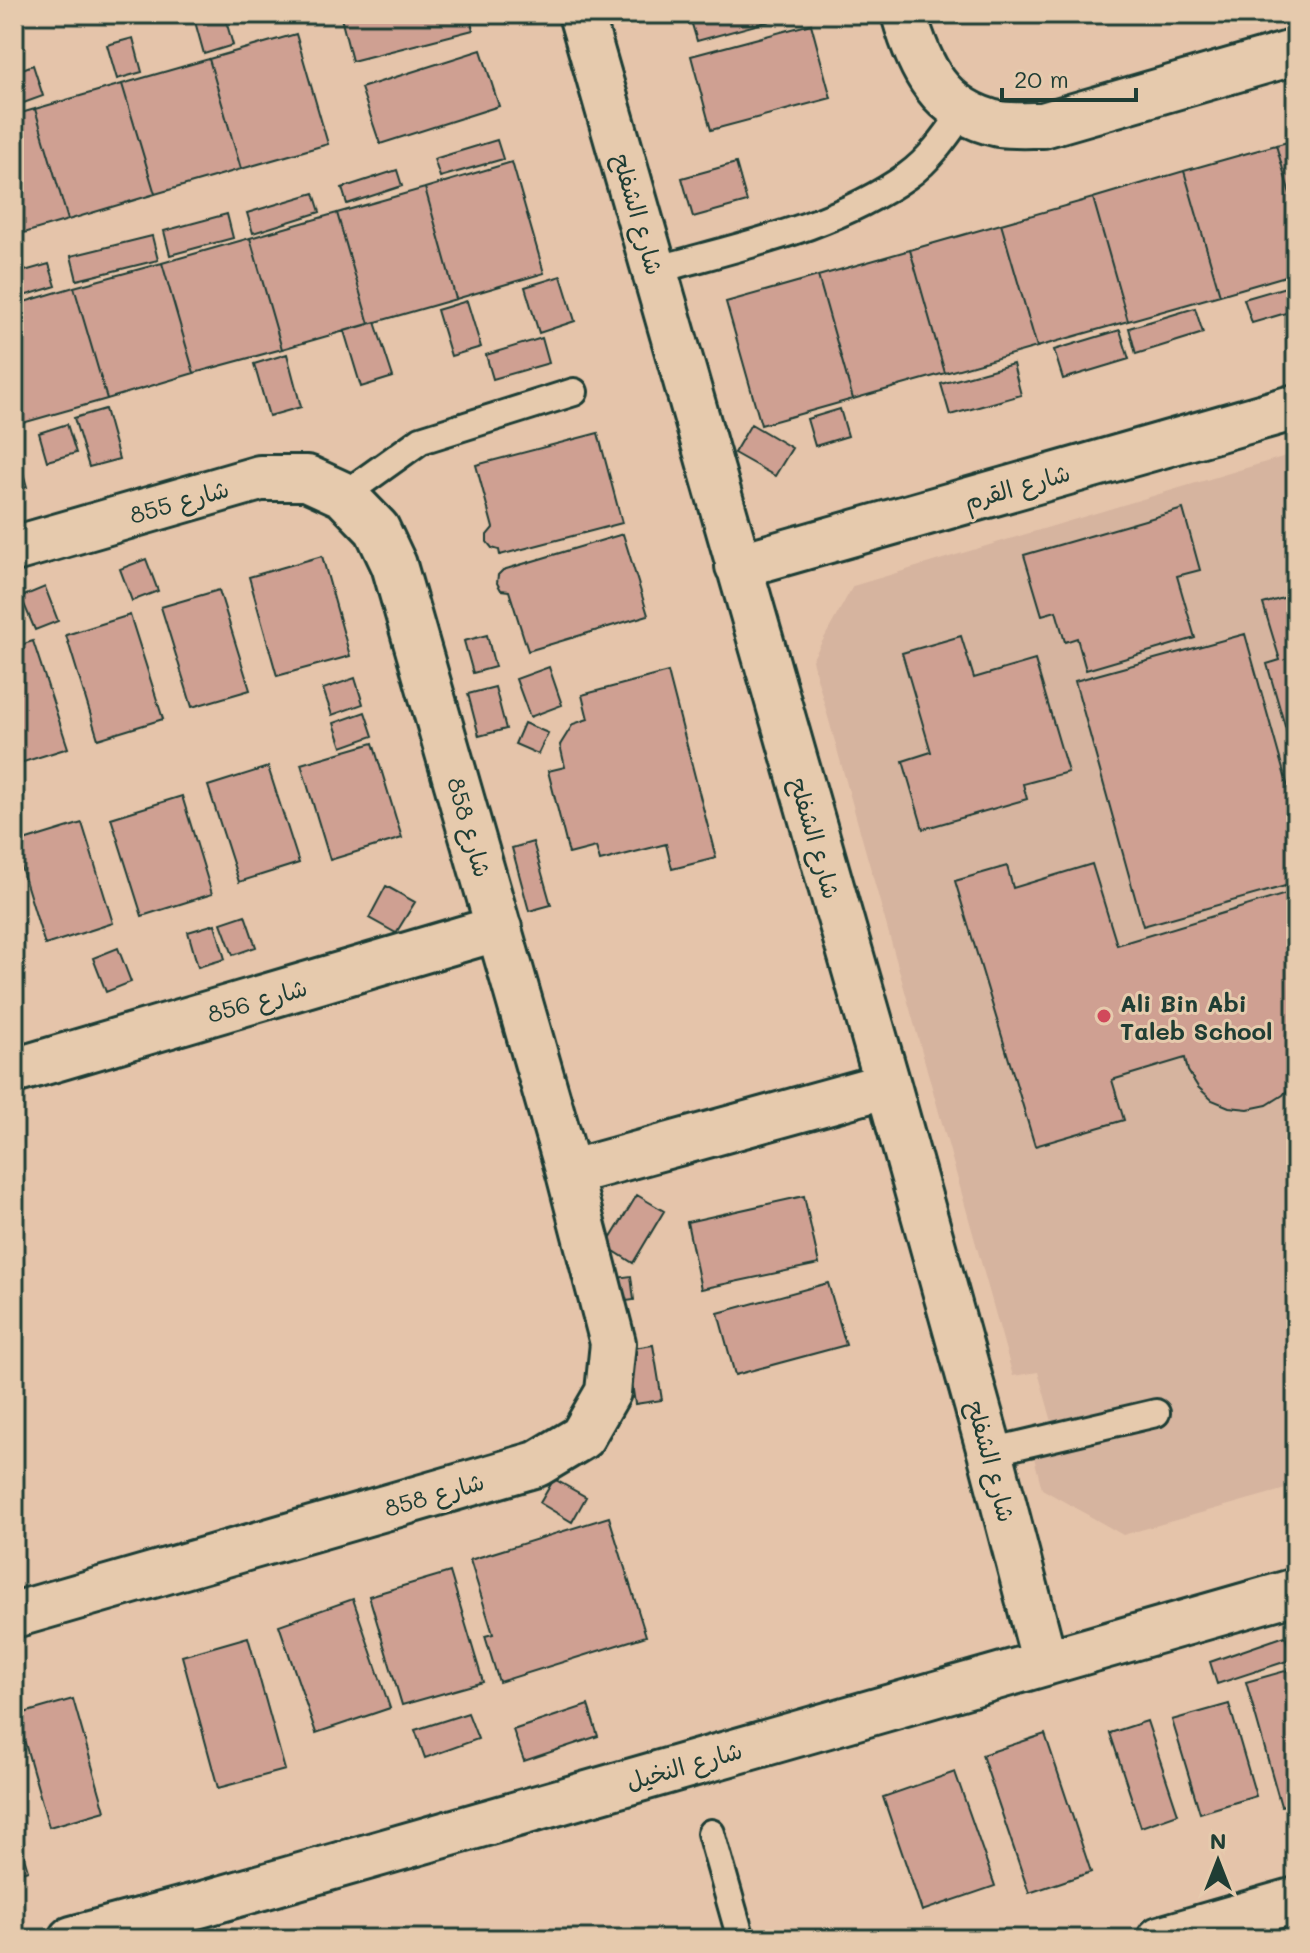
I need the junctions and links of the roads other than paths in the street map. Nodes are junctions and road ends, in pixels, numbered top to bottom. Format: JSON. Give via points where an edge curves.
{"nodes":[{"id":1,"x":581,"y":14,"type":"edge"},
{"id":2,"x":904,"y":14,"type":"edge"},
{"id":3,"x":1296,"y":52,"type":"edge"},
{"id":4,"x":963,"y":112,"type":"junction"},
{"id":5,"x":656,"y":270,"type":"junction"},
{"id":6,"x":574,"y":392,"type":"dead end"},
{"id":7,"x":1296,"y":407,"type":"edge"},
{"id":8,"x":344,"y":495,"type":"junction"},
{"id":9,"x":14,"y":549,"type":"edge"},
{"id":10,"x":738,"y":566,"type":"junction"},
{"id":11,"x":499,"y":928,"type":"junction"},
{"id":12,"x":14,"y":1071,"type":"edge"},
{"id":13,"x":888,"y":1085,"type":"junction"},
{"id":14,"x":569,"y":1173,"type":"junction"},
{"id":15,"x":1156,"y":1413,"type":"dead end"},
{"id":16,"x":990,"y":1452,"type":"junction"},
{"id":17,"x":1296,"y":1591,"type":"edge"},
{"id":18,"x":14,"y":1615,"type":"edge"},
{"id":19,"x":1045,"y":1663,"type":"junction"},
{"id":20,"x":711,"y":1833,"type":"dead end"},
{"id":21,"x":1296,"y":1900,"type":"edge"},
{"id":22,"x":207,"y":1922,"type":"edge"},
{"id":23,"x":1251,"y":1927,"type":"edge"},
{"id":24,"x":72,"y":1939,"type":"edge"},
{"id":25,"x":741,"y":1939,"type":"edge"},
{"id":26,"x":1160,"y":1939,"type":"edge"}],
"edges":[{"from":1,"to":5,"type":"street","name":"شارع الشفلح"},
{"from":2,"to":4,"type":"street","via":[[915,52],[936,88]]},
{"from":3,"to":4,"type":"street","via":[[1043,125],[1000,124]]},
{"from":4,"to":5,"type":"lane","via":[[908,176],[825,221]]},
{"from":5,"to":10,"type":"street","name":"شارع الشفلح"},
{"from":6,"to":8,"type":"lane","via":[[421,440]]},
{"from":7,"to":10,"type":"street","name":"شارع القرم"},
{"from":8,"to":9,"type":"street","name":"شارع 855","via":[[307,478],[260,478]]},
{"from":8,"to":11,"type":"street","name":"شارع 858","via":[[377,529],[394,565]]},
{"from":10,"to":13,"type":"street","name":"شارع الشفلح"},
{"from":11,"to":12,"type":"street","name":"شارع 856"},
{"from":11,"to":14,"type":"street","name":"شارع 858"},
{"from":13,"to":14,"type":"street"},
{"from":13,"to":16,"type":"street","name":"شارع الشفلح"},
{"from":14,"to":18,"type":"street","name":"شارع 858","via":[[613,1343],[608,1392],[582,1437],[537,1464]]},
{"from":15,"to":16,"type":"lane"},
{"from":16,"to":19,"type":"street","name":"شارع الشفلح"},
{"from":17,"to":19,"type":"street","name":"شارع النخيل"},
{"from":19,"to":22,"type":"street","name":"شارع النخيل"},
{"from":20,"to":25,"type":"lane"},
{"from":21,"to":23,"type":"street"},
{"from":22,"to":24,"type":"street","name":"شارع النخيل"},
{"from":23,"to":26,"type":"street"}]}
